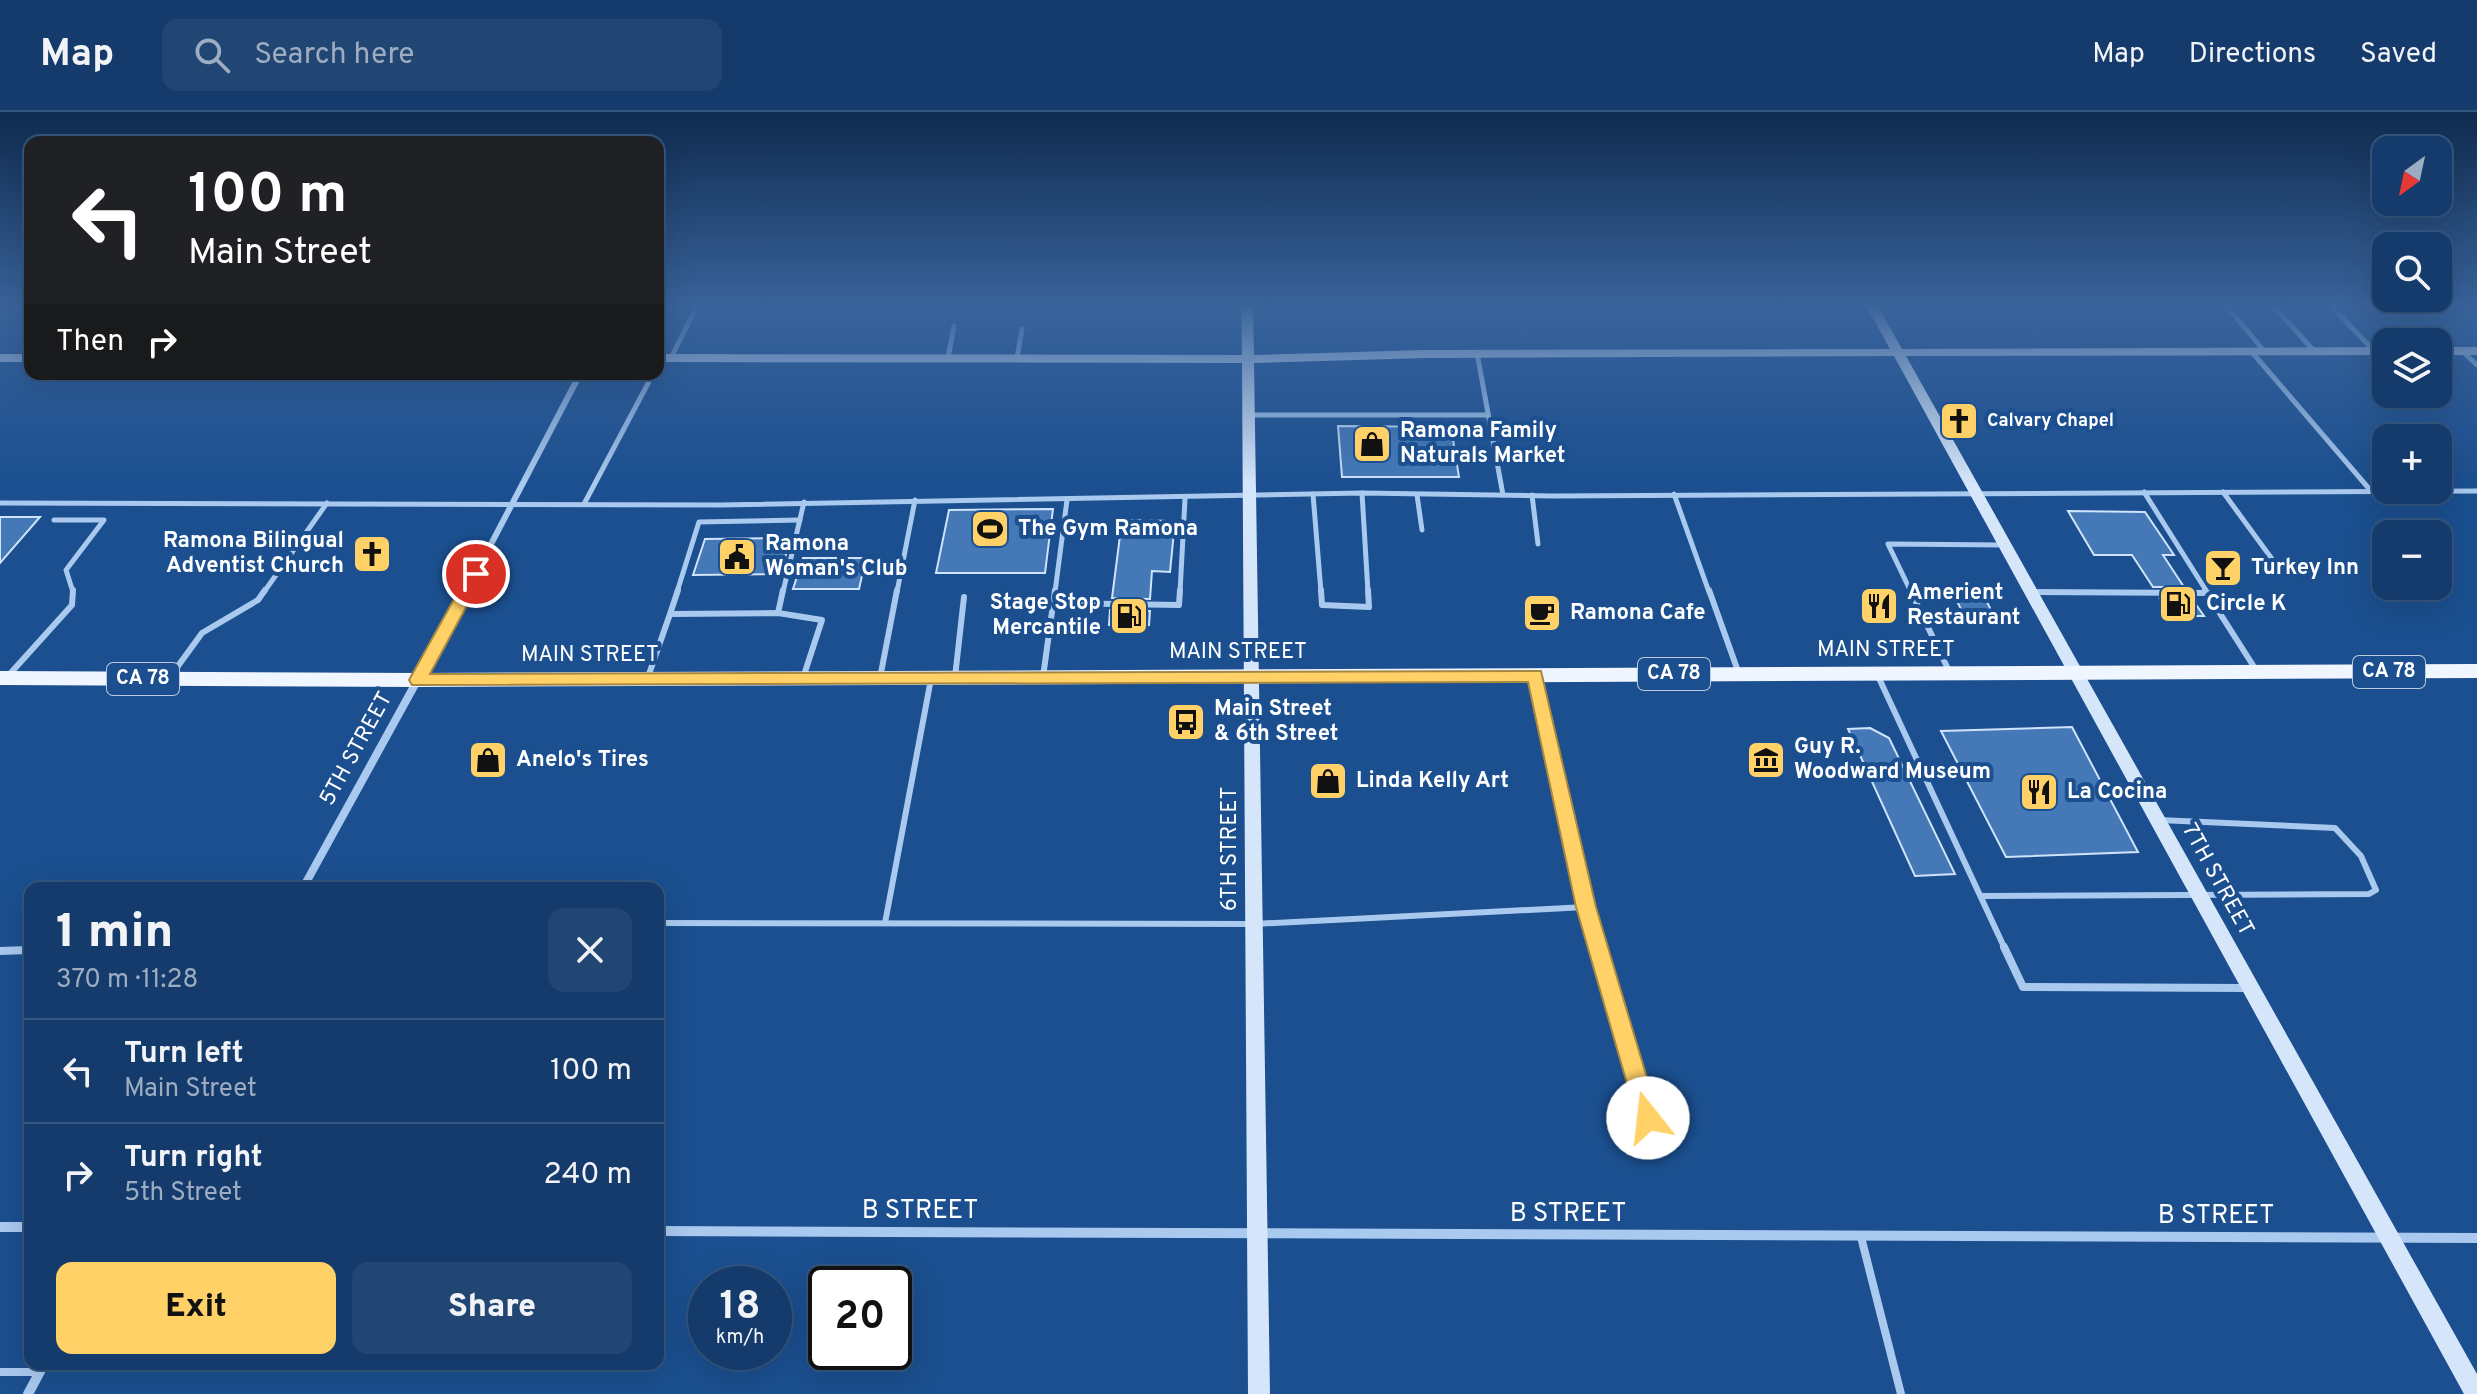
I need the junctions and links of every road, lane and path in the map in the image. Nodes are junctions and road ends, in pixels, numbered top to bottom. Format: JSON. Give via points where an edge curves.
{"nodes":[{"id":1,"x":1250,"y":364,"type":"edge"},
{"id":2,"x":1479,"y":364,"type":"edge"},
{"id":3,"x":1904,"y":364,"type":"edge"},
{"id":4,"x":2268,"y":364,"type":"edge"},
{"id":5,"x":577,"y":380,"type":"edge"},
{"id":6,"x":650,"y":380,"type":"edge"},
{"id":7,"x":1250,"y":415,"type":"junction"},
{"id":8,"x":1488,"y":415,"type":"junction"},
{"id":9,"x":1974,"y":491,"type":"junction"},
{"id":10,"x":2371,"y":491,"type":"junction"},
{"id":11,"x":2477,"y":491,"type":"edge"},
{"id":12,"x":2144,"y":492,"type":"junction"},
{"id":13,"x":2223,"y":492,"type":"junction"},
{"id":14,"x":1362,"y":493,"type":"junction"},
{"id":15,"x":1250,"y":494,"type":"junction"},
{"id":16,"x":1313,"y":494,"type":"junction"},
{"id":17,"x":1674,"y":494,"type":"junction"},
{"id":18,"x":1417,"y":495,"type":"junction"},
{"id":19,"x":1503,"y":495,"type":"junction"},
{"id":20,"x":1532,"y":495,"type":"junction"},
{"id":21,"x":1185,"y":499,"type":"junction"},
{"id":22,"x":915,"y":500,"type":"junction"},
{"id":23,"x":1067,"y":500,"type":"junction"},
{"id":24,"x":804,"y":502,"type":"junction"},
{"id":25,"x":0,"y":503,"type":"edge"},
{"id":26,"x":327,"y":503,"type":"junction"},
{"id":27,"x":515,"y":503,"type":"junction"},
{"id":28,"x":584,"y":504,"type":"junction"},
{"id":29,"x":54,"y":520,"type":"dead end"},
{"id":30,"x":800,"y":520,"type":"junction"},
{"id":31,"x":1422,"y":530,"type":"dead end"},
{"id":32,"x":1538,"y":544,"type":"dead end"},
{"id":33,"x":2004,"y":545,"type":"junction"},
{"id":34,"x":2272,"y":559,"type":"dead end"},
{"id":35,"x":2030,"y":592,"type":"junction"},
{"id":36,"x":2208,"y":593,"type":"junction"},
{"id":37,"x":964,"y":597,"type":"dead end"},
{"id":38,"x":1053,"y":603,"type":"junction"},
{"id":39,"x":778,"y":613,"type":"junction"},
{"id":40,"x":670,"y":614,"type":"junction"},
{"id":41,"x":2477,"y":671,"type":"edge"},
{"id":42,"x":1950,"y":673,"type":"junction"},
{"id":43,"x":2075,"y":673,"type":"junction"},
{"id":44,"x":2258,"y":673,"type":"junction"},
{"id":45,"x":1739,"y":674,"type":"junction"},
{"id":46,"x":1877,"y":674,"type":"junction"},
{"id":47,"x":1535,"y":675,"type":"junction"},
{"id":48,"x":1251,"y":676,"type":"junction"},
{"id":49,"x":931,"y":677,"type":"junction"},
{"id":50,"x":955,"y":677,"type":"junction"},
{"id":51,"x":1043,"y":677,"type":"junction"},
{"id":52,"x":3,"y":678,"type":"edge"},
{"id":53,"x":648,"y":678,"type":"junction"},
{"id":54,"x":803,"y":678,"type":"junction"},
{"id":55,"x":880,"y":678,"type":"junction"},
{"id":56,"x":168,"y":680,"type":"junction"},
{"id":57,"x":418,"y":680,"type":"junction"},
{"id":58,"x":2156,"y":820,"type":"junction"},
{"id":59,"x":306,"y":882,"type":"edge"},
{"id":60,"x":2197,"y":894,"type":"junction"},
{"id":61,"x":1981,"y":896,"type":"junction"},
{"id":62,"x":1586,"y":907,"type":"junction"},
{"id":63,"x":664,"y":923,"type":"edge"},
{"id":64,"x":885,"y":923,"type":"junction"},
{"id":65,"x":1253,"y":924,"type":"junction"},
{"id":66,"x":24,"y":950,"type":"edge"},
{"id":67,"x":0,"y":951,"type":"edge"},
{"id":68,"x":2249,"y":988,"type":"junction"},
{"id":69,"x":1648,"y":1118,"type":"dead end"},
{"id":70,"x":0,"y":1227,"type":"edge"},
{"id":71,"x":24,"y":1227,"type":"edge"},
{"id":72,"x":664,"y":1231,"type":"edge"},
{"id":73,"x":1258,"y":1235,"type":"junction"},
{"id":74,"x":1861,"y":1237,"type":"junction"},
{"id":75,"x":2477,"y":1238,"type":"edge"},
{"id":76,"x":2390,"y":1239,"type":"junction"},
{"id":77,"x":24,"y":1370,"type":"edge"},
{"id":78,"x":41,"y":1370,"type":"edge"},
{"id":79,"x":0,"y":1372,"type":"edge"},
{"id":80,"x":28,"y":1394,"type":"edge"},
{"id":81,"x":1259,"y":1394,"type":"edge"},
{"id":82,"x":1901,"y":1394,"type":"edge"},
{"id":83,"x":2476,"y":1394,"type":"edge"}],
"edges":[{"from":1,"to":7,"type":"street","name":"6TH STREET"},
{"from":2,"to":8,"type":"lane"},
{"from":3,"to":9,"type":"street","name":"7TH STREET"},
{"from":4,"to":10,"type":"lane"},
{"from":5,"to":27,"type":"street","name":"5TH STREET"},
{"from":6,"to":28,"type":"lane"},
{"from":7,"to":8,"type":"lane"},
{"from":7,"to":15,"type":"street","name":"6TH STREET"},
{"from":8,"to":19,"type":"lane"},
{"from":9,"to":12,"type":"lane"},
{"from":9,"to":17,"type":"lane"},
{"from":9,"to":33,"type":"street","name":"7TH STREET"},
{"from":10,"to":11,"type":"lane"},
{"from":10,"to":13,"type":"lane"},
{"from":12,"to":13,"type":"lane"},
{"from":12,"to":36,"type":"lane"},
{"from":13,"to":34,"type":"lane"},
{"from":14,"to":16,"type":"lane"},
{"from":14,"to":16,"type":"lane","via":[[1369,607],[1322,605]]},
{"from":14,"to":18,"type":"lane"},
{"from":15,"to":16,"type":"lane"},
{"from":15,"to":21,"type":"lane"},
{"from":15,"to":48,"type":"street","name":"6TH STREET"},
{"from":17,"to":20,"type":"lane"},
{"from":17,"to":45,"type":"lane"},
{"from":18,"to":19,"type":"lane"},
{"from":18,"to":31,"type":"lane"},
{"from":19,"to":20,"type":"lane"},
{"from":20,"to":32,"type":"lane"},
{"from":21,"to":23,"type":"lane"},
{"from":21,"to":38,"type":"lane","via":[[1179,605]]},
{"from":22,"to":23,"type":"lane"},
{"from":22,"to":24,"type":"lane"},
{"from":22,"to":55,"type":"lane"},
{"from":23,"to":38,"type":"lane"},
{"from":24,"to":28,"type":"lane"},
{"from":24,"to":30,"type":"lane"},
{"from":25,"to":26,"type":"lane"},
{"from":26,"to":27,"type":"lane"},
{"from":26,"to":56,"type":"lane","via":[[258,600],[202,633]]},
{"from":27,"to":28,"type":"lane"},
{"from":27,"to":57,"type":"street","name":"5TH STREET"},
{"from":29,"to":52,"type":"lane","via":[[104,520],[66,570],[73,584],[72,605]]},
{"from":30,"to":39,"type":"lane"},
{"from":30,"to":40,"type":"lane","via":[[699,522]]},
{"from":33,"to":35,"type":"street","name":"7TH STREET"},
{"from":33,"to":42,"type":"lane","via":[[1888,544]]},
{"from":35,"to":36,"type":"lane"},
{"from":35,"to":43,"type":"street","name":"7TH STREET"},
{"from":36,"to":44,"type":"lane"},
{"from":37,"to":50,"type":"lane"},
{"from":38,"to":51,"type":"lane"},
{"from":39,"to":40,"type":"lane"},
{"from":39,"to":54,"type":"lane","via":[[822,620]]},
{"from":40,"to":53,"type":"lane"},
{"from":41,"to":44,"type":"main road","name":"MAIN STREET","number":"CA 78"},
{"from":42,"to":43,"type":"main road","name":"MAIN STREET","number":"CA 78"},
{"from":42,"to":46,"type":"main road","name":"MAIN STREET","number":"CA 78"},
{"from":43,"to":44,"type":"main road","name":"MAIN STREET","number":"CA 78"},
{"from":43,"to":58,"type":"street","name":"7TH STREET"},
{"from":45,"to":46,"type":"main road","name":"MAIN STREET","number":"CA 78"},
{"from":45,"to":47,"type":"main road","name":"MAIN STREET","number":"CA 78"},
{"from":46,"to":61,"type":"lane"},
{"from":47,"to":48,"type":"main road","name":"MAIN STREET","number":"CA 78"},
{"from":47,"to":62,"type":"lane"},
{"from":48,"to":51,"type":"main road","name":"MAIN STREET","number":"CA 78"},
{"from":48,"to":65,"type":"street","name":"6TH STREET"},
{"from":49,"to":50,"type":"main road","name":"MAIN STREET","number":"CA 78"},
{"from":49,"to":55,"type":"main road","name":"MAIN STREET","number":"CA 78"},
{"from":49,"to":64,"type":"lane"},
{"from":50,"to":51,"type":"main road","name":"MAIN STREET","number":"CA 78"},
{"from":52,"to":56,"type":"main road","name":"MAIN STREET","number":"CA 78"},
{"from":53,"to":54,"type":"main road","name":"MAIN STREET","number":"CA 78"},
{"from":53,"to":57,"type":"main road","name":"MAIN STREET","number":"CA 78"},
{"from":54,"to":55,"type":"main road","name":"MAIN STREET","number":"CA 78"},
{"from":56,"to":57,"type":"main road","name":"MAIN STREET","number":"CA 78"},
{"from":57,"to":59,"type":"street","name":"5TH STREET"},
{"from":58,"to":60,"type":"street","name":"7TH STREET"},
{"from":58,"to":60,"type":"lane","via":[[2335,828],[2361,859],[2376,890]]},
{"from":60,"to":61,"type":"lane"},
{"from":60,"to":68,"type":"street","name":"7TH STREET"},
{"from":61,"to":68,"type":"lane","via":[[2023,987]]},
{"from":62,"to":65,"type":"lane"},
{"from":62,"to":69,"type":"lane"},
{"from":63,"to":64,"type":"lane"},
{"from":64,"to":65,"type":"lane"},
{"from":65,"to":73,"type":"street","name":"6TH STREET"},
{"from":66,"to":67,"type":"lane"},
{"from":68,"to":76,"type":"street","name":"7TH STREET"},
{"from":70,"to":71,"type":"street"},
{"from":72,"to":73,"type":"street","name":"B STREET"},
{"from":73,"to":74,"type":"street","name":"B STREET"},
{"from":73,"to":81,"type":"street","name":"6TH STREET"},
{"from":74,"to":76,"type":"street","name":"B STREET"},
{"from":74,"to":82,"type":"lane"},
{"from":75,"to":76,"type":"street","name":"B STREET"},
{"from":76,"to":83,"type":"street","name":"7TH STREET"},
{"from":77,"to":79,"type":"lane"},
{"from":78,"to":80,"type":"street"}]}
